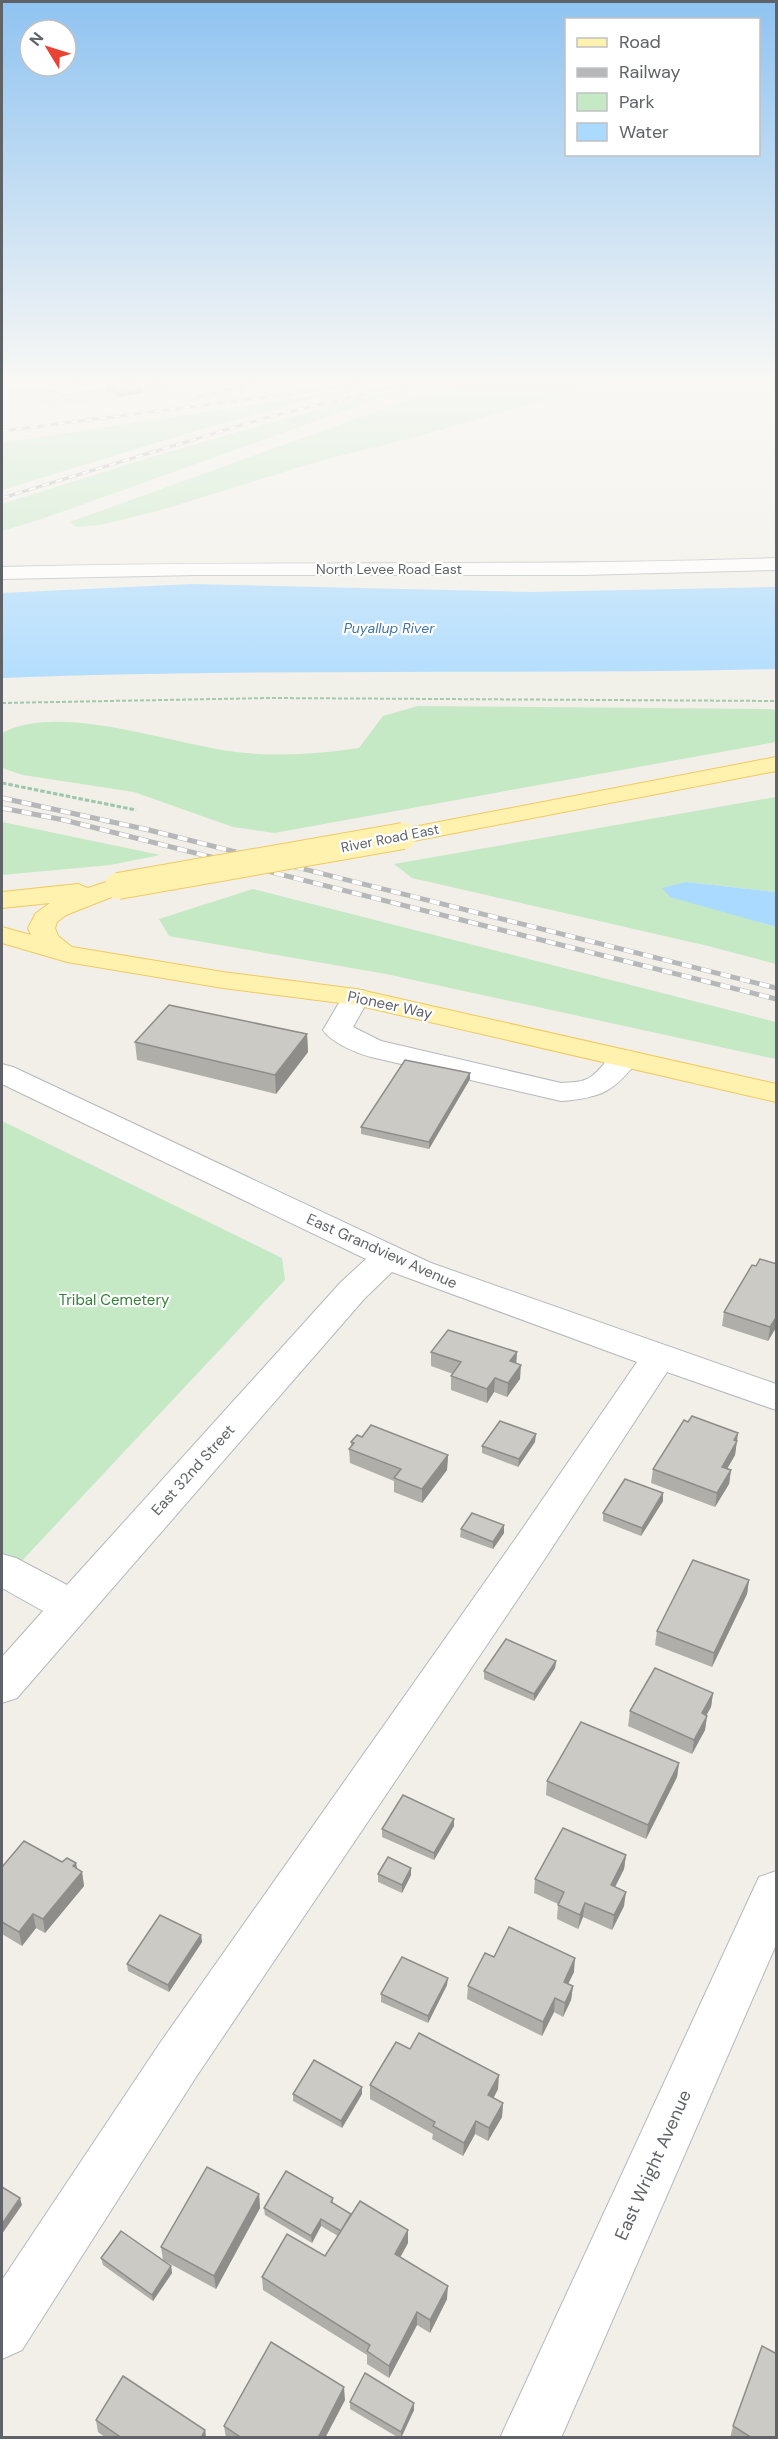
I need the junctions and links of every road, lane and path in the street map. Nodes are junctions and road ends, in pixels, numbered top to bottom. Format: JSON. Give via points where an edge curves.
{"nodes":[{"id":1,"x":777,"y":564,"type":"edge"},
{"id":2,"x":2,"y":573,"type":"edge"},
{"id":3,"x":777,"y":701,"type":"edge"},
{"id":4,"x":2,"y":703,"type":"edge"},
{"id":5,"x":777,"y":764,"type":"edge"},
{"id":6,"x":2,"y":783,"type":"edge"},
{"id":7,"x":136,"y":810,"type":"dead end"},
{"id":8,"x":118,"y":886,"type":"junction"},
{"id":9,"x":2,"y":900,"type":"edge"},
{"id":10,"x":2,"y":935,"type":"edge"},
{"id":11,"x":2,"y":945,"type":"edge"},
{"id":12,"x":63,"y":953,"type":"junction"},
{"id":13,"x":356,"y":997,"type":"junction"},
{"id":14,"x":624,"y":1058,"type":"junction"},
{"id":15,"x":2,"y":1073,"type":"edge"},
{"id":16,"x":777,"y":1093,"type":"edge"},
{"id":17,"x":388,"y":1257,"type":"junction"},
{"id":18,"x":659,"y":1356,"type":"junction"},
{"id":19,"x":777,"y":1397,"type":"edge"},
{"id":20,"x":2,"y":1569,"type":"edge"},
{"id":21,"x":71,"y":1606,"type":"junction"},
{"id":22,"x":2,"y":1686,"type":"edge"},
{"id":23,"x":777,"y":1892,"type":"edge"},
{"id":24,"x":2,"y":2330,"type":"edge"},
{"id":25,"x":530,"y":2438,"type":"edge"}],
"edges":[{"from":1,"to":2,"type":"street","name":"North Levee Road East","via":[[619,569]]},
{"from":3,"to":4,"type":"path","via":[[270,698]]},
{"from":5,"to":8,"type":"main road","name":"River Road East","bridge":true},
{"from":6,"to":7,"type":"path"},
{"from":8,"to":9,"type":"main road","name":"River Road East"},
{"from":8,"to":12,"type":"main road","via":[[72,902],[42,921],[40,931],[44,939]]},
{"from":10,"to":12,"type":"main road","name":"Pioneer Way"},
{"from":11,"to":12,"type":"main road"},
{"from":12,"to":13,"type":"main road","name":"Pioneer Way"},
{"from":13,"to":14,"type":"main road","name":"Pioneer Way"},
{"from":13,"to":14,"type":"street","via":[[337,1030],[371,1048],[561,1092],[601,1085]]},
{"from":14,"to":16,"type":"main road","name":"Pioneer Way"},
{"from":15,"to":17,"type":"street","name":"East Grandview Avenue"},
{"from":17,"to":18,"type":"street","name":"East Grandview Avenue"},
{"from":17,"to":21,"type":"street","name":"East 32nd Street","via":[[353,1290]]},
{"from":18,"to":19,"type":"street","name":"East Grandview Avenue"},
{"from":18,"to":24,"type":"street","via":[[178,2061]]},
{"from":20,"to":21,"type":"street"},
{"from":21,"to":22,"type":"street","name":"East 32nd Street"},
{"from":23,"to":25,"type":"street","name":"East Wright Avenue"}]}
